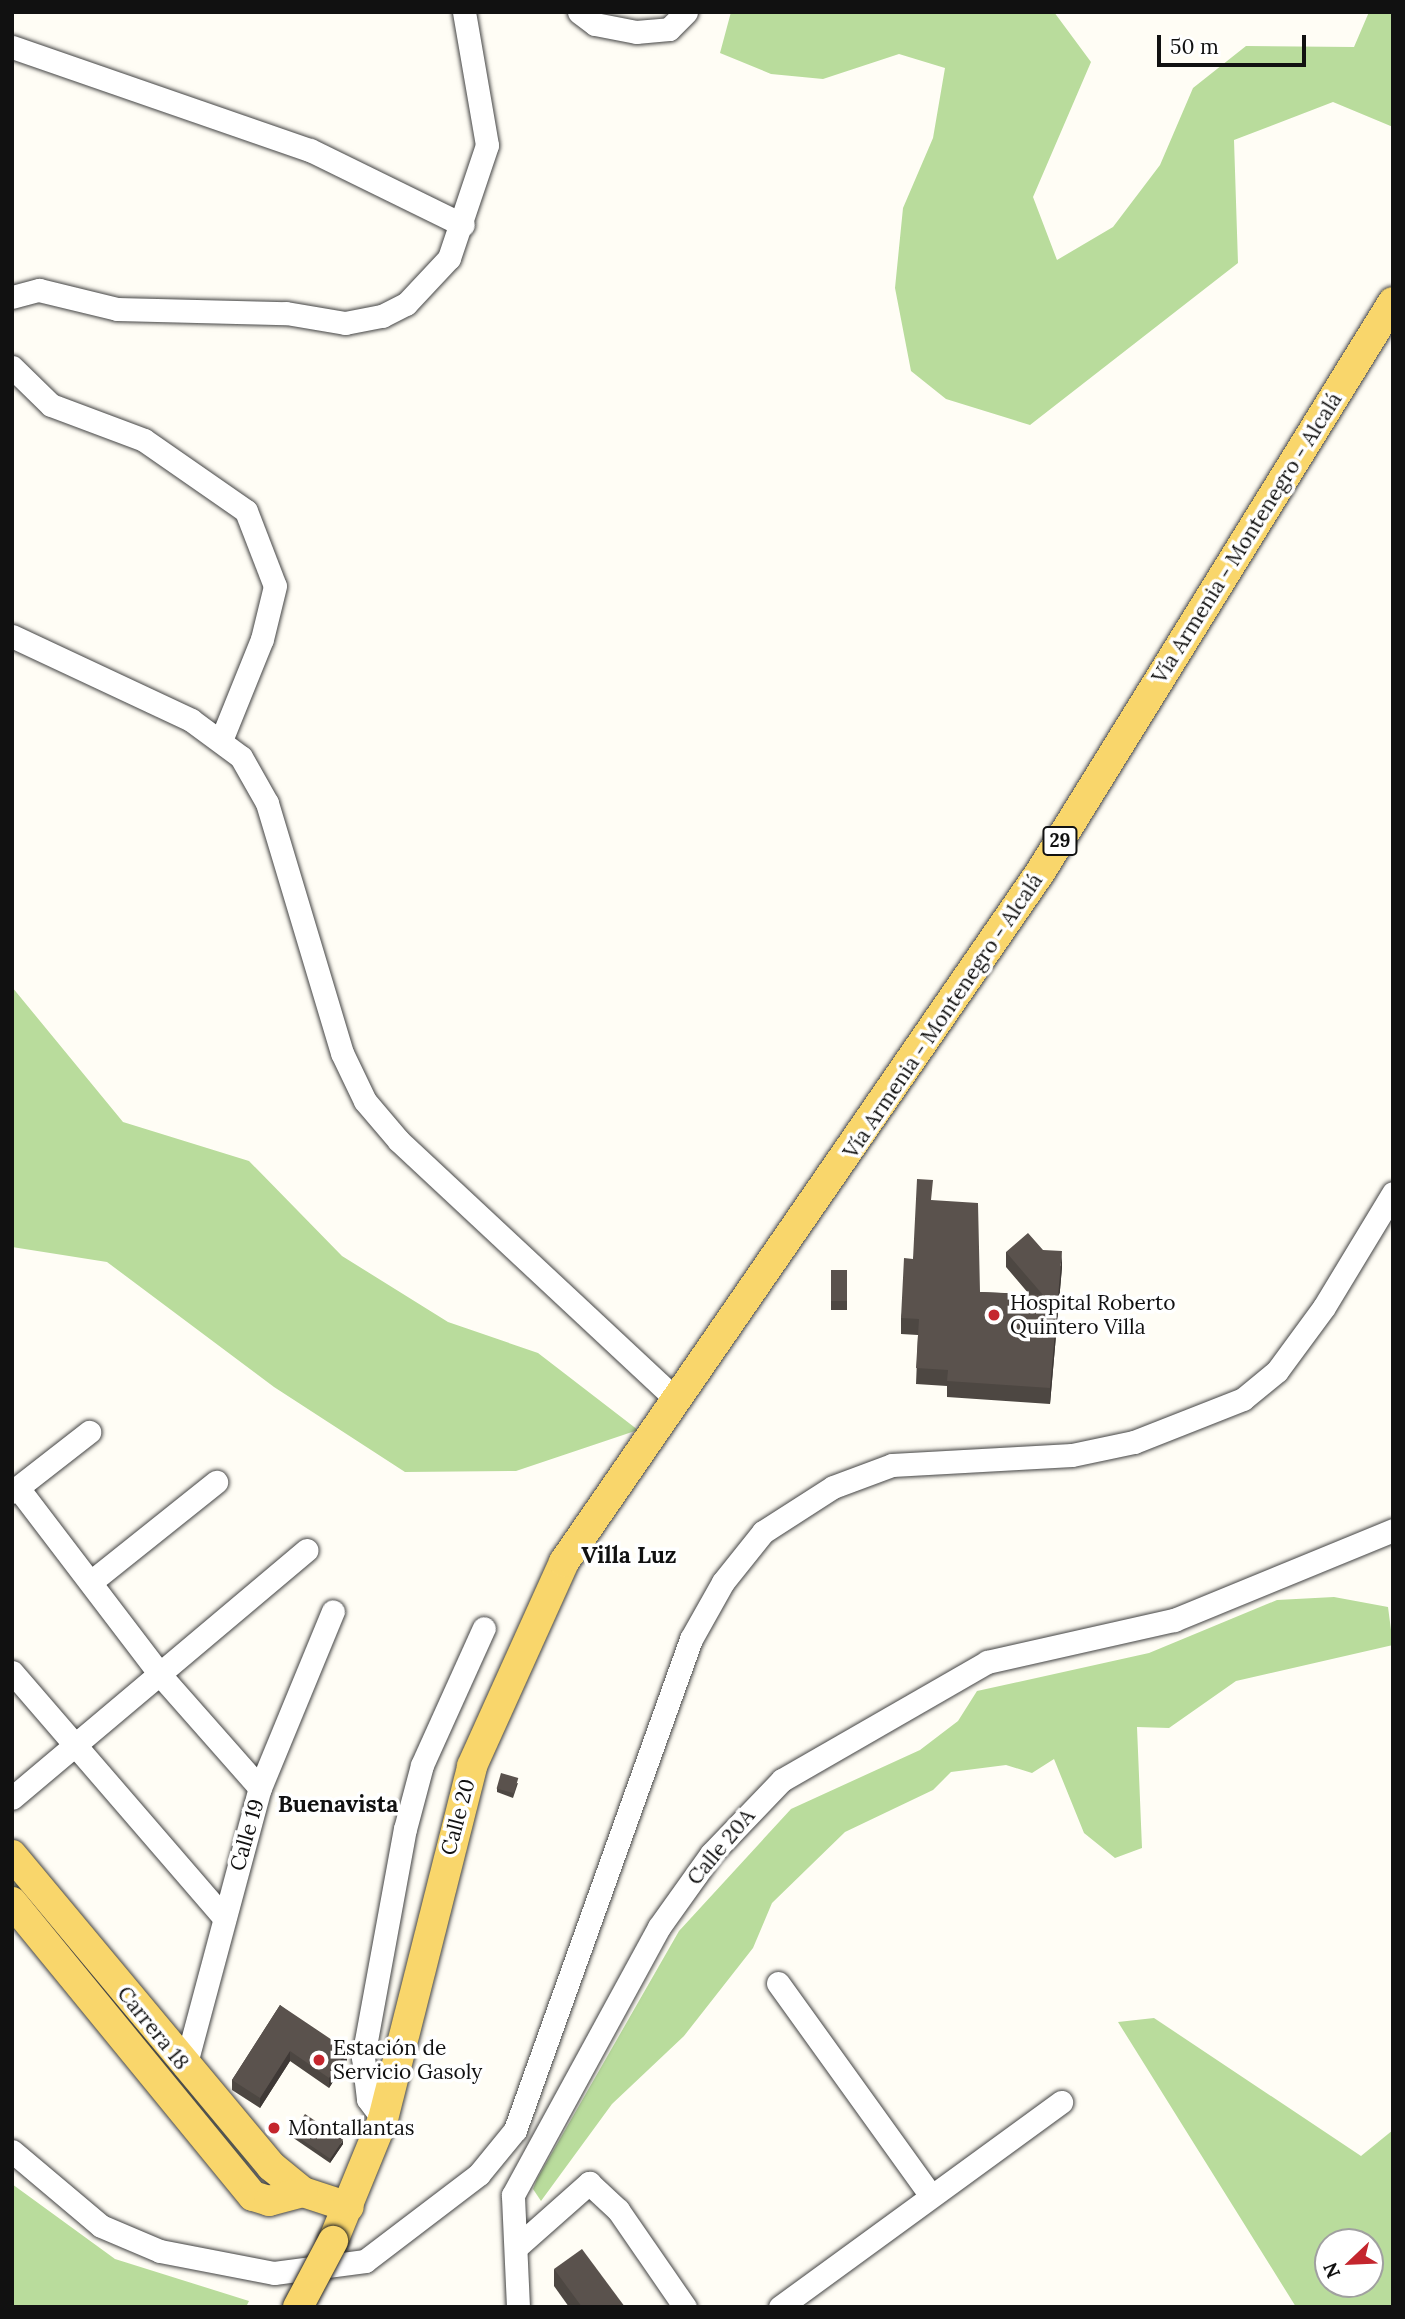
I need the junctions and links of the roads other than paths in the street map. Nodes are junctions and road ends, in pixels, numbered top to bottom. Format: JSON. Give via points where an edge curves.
{"nodes":[{"id":1,"x":464,"y":12,"type":"edge"},
{"id":2,"x":579,"y":12,"type":"edge"},
{"id":3,"x":686,"y":12,"type":"edge"},
{"id":4,"x":12,"y":47,"type":"edge"},
{"id":5,"x":463,"y":225,"type":"junction"},
{"id":6,"x":12,"y":297,"type":"edge"},
{"id":7,"x":1393,"y":302,"type":"edge"},
{"id":8,"x":12,"y":367,"type":"edge"},
{"id":9,"x":12,"y":636,"type":"edge"},
{"id":10,"x":222,"y":738,"type":"junction"},
{"id":11,"x":1393,"y":1193,"type":"edge"},
{"id":12,"x":704,"y":1366,"type":"joint"},
{"id":13,"x":676,"y":1399,"type":"junction"},
{"id":14,"x":89,"y":1432,"type":"dead end"},
{"id":15,"x":216,"y":1482,"type":"dead end"},
{"id":16,"x":15,"y":1490,"type":"edge"},
{"id":17,"x":1393,"y":1531,"type":"edge"},
{"id":18,"x":306,"y":1550,"type":"dead end"},
{"id":19,"x":92,"y":1581,"type":"junction"},
{"id":20,"x":333,"y":1611,"type":"dead end"},
{"id":21,"x":484,"y":1628,"type":"dead end"},
{"id":22,"x":12,"y":1672,"type":"edge"},
{"id":23,"x":162,"y":1678,"type":"junction"},
{"id":24,"x":74,"y":1747,"type":"junction"},
{"id":25,"x":260,"y":1788,"type":"junction"},
{"id":26,"x":12,"y":1798,"type":"edge"},
{"id":27,"x":12,"y":1855,"type":"edge"},
{"id":28,"x":12,"y":1902,"type":"edge"},
{"id":29,"x":224,"y":1918,"type":"junction"},
{"id":30,"x":778,"y":1983,"type":"dead end"},
{"id":31,"x":185,"y":2067,"type":"junction"},
{"id":32,"x":1061,"y":2102,"type":"dead end"},
{"id":33,"x":383,"y":2119,"type":"junction"},
{"id":34,"x":515,"y":2130,"type":"junction"},
{"id":35,"x":12,"y":2151,"type":"edge"},
{"id":36,"x":303,"y":2192,"type":"junction"},
{"id":37,"x":929,"y":2193,"type":"junction"},
{"id":38,"x":513,"y":2195,"type":"junction"},
{"id":39,"x":349,"y":2207,"type":"junction"},
{"id":40,"x":519,"y":2245,"type":"junction"},
{"id":41,"x":298,"y":2307,"type":"edge"},
{"id":42,"x":518,"y":2307,"type":"edge"},
{"id":43,"x":685,"y":2307,"type":"edge"},
{"id":44,"x":780,"y":2307,"type":"edge"}],
"edges":[{"from":1,"to":5,"type":"street","via":[[487,145]]},
{"from":2,"to":3,"type":"street","via":[[595,24],[636,32],[669,29]]},
{"from":4,"to":5,"type":"street","via":[[310,150]]},
{"from":5,"to":6,"type":"street","via":[[428,286],[382,316],[345,323],[286,313],[117,309],[39,290]]},
{"from":7,"to":12,"type":"main road","name":"Vía Armenia - Montenegro - Alcalá","number":"29","via":[[1041,871]]},
{"from":8,"to":10,"type":"street","via":[[51,405],[145,440],[246,511],[275,586],[262,639]]},
{"from":9,"to":10,"type":"street"},
{"from":10,"to":13,"type":"street","via":[[267,803],[342,1053],[365,1101],[399,1141]]},
{"from":11,"to":34,"type":"street","via":[[1324,1307],[1277,1371],[1243,1399],[1134,1443],[1072,1455],[880,1468],[833,1487],[763,1532],[723,1582],[691,1639]]},
{"from":12,"to":13,"type":"main road","name":"Calle 20"},
{"from":13,"to":33,"type":"main road","name":"Calle 20","via":[[564,1562],[499,1694],[472,1766]]},
{"from":14,"to":16,"type":"street"},
{"from":15,"to":19,"type":"street"},
{"from":16,"to":19,"type":"street"},
{"from":17,"to":38,"type":"street","name":"Calle 20A","via":[[1174,1620],[988,1662],[782,1780],[711,1854],[659,1927]]},
{"from":18,"to":23,"type":"street"},
{"from":19,"to":23,"type":"street"},
{"from":20,"to":25,"type":"street","name":"Calle 19"},
{"from":21,"to":33,"type":"street","via":[[422,1765],[405,1829],[363,2057],[368,2099]]},
{"from":22,"to":24,"type":"street"},
{"from":23,"to":24,"type":"street"},
{"from":23,"to":25,"type":"street"},
{"from":24,"to":26,"type":"street"},
{"from":24,"to":29,"type":"street"},
{"from":25,"to":29,"type":"street","name":"Calle 19"},
{"from":27,"to":31,"type":"main road","name":"Carrera 18"},
{"from":28,"to":36,"type":"main road","name":"Carrera 18","via":[[253,2196],[268,2201]]},
{"from":29,"to":31,"type":"street","name":"Calle 19"},
{"from":30,"to":37,"type":"street"},
{"from":31,"to":36,"type":"main road","name":"Carrera 18","via":[[271,2166]]},
{"from":32,"to":37,"type":"street"},
{"from":33,"to":39,"type":"main road","name":"Calle 20"},
{"from":34,"to":35,"type":"street","via":[[479,2174],[365,2261],[274,2273],[160,2251],[101,2226]]},
{"from":34,"to":38,"type":"street"},
{"from":36,"to":39,"type":"main road","name":"Carrera 18"},
{"from":37,"to":44,"type":"street"},
{"from":38,"to":40,"type":"street"},
{"from":39,"to":41,"type":"main road","name":"Calle 20","bridge":true},
{"from":40,"to":42,"type":"street"},
{"from":40,"to":43,"type":"street","via":[[589,2183],[618,2210]]}]}
